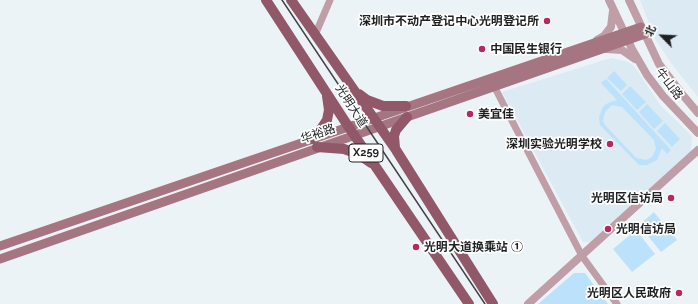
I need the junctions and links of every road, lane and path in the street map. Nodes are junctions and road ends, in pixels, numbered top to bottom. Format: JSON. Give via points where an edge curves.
{"nodes":[{"id":1,"x":266,"y":0,"type":"edge"},
{"id":2,"x":291,"y":0,"type":"edge"},
{"id":3,"x":330,"y":0,"type":"edge"},
{"id":4,"x":629,"y":0,"type":"edge"},
{"id":5,"x":610,"y":2,"type":"edge"},
{"id":6,"x":643,"y":30,"type":"junction"},
{"id":7,"x":315,"y":35,"type":"junction"},
{"id":8,"x":626,"y":36,"type":"junction"},
{"id":9,"x":596,"y":46,"type":"junction"},
{"id":10,"x":643,"y":68,"type":"junction"},
{"id":11,"x":494,"y":86,"type":"junction"},
{"id":12,"x":353,"y":88,"type":"junction"},
{"id":13,"x":325,"y":90,"type":"junction"},
{"id":14,"x":406,"y":111,"type":"junction"},
{"id":15,"x":698,"y":113,"type":"edge"},
{"id":16,"x":377,"y":122,"type":"junction"},
{"id":17,"x":351,"y":130,"type":"junction"},
{"id":18,"x":698,"y":133,"type":"edge"},
{"id":19,"x":314,"y":143,"type":"junction"},
{"id":20,"x":396,"y":150,"type":"junction"},
{"id":21,"x":698,"y":150,"type":"edge"},
{"id":22,"x":375,"y":165,"type":"junction"},
{"id":23,"x":0,"y":246,"type":"edge"},
{"id":24,"x":582,"y":256,"type":"junction"},
{"id":25,"x":0,"y":259,"type":"edge"},
{"id":26,"x":469,"y":304,"type":"edge"},
{"id":27,"x":493,"y":304,"type":"edge"},
{"id":28,"x":528,"y":304,"type":"edge"},
{"id":29,"x":617,"y":304,"type":"edge"}],
"edges":[{"from":1,"to":13,"type":"main road","name":"光明大道","number":"X259"},
{"from":2,"to":7,"type":"main road","name":"光明大道","number":"X259"},
{"from":3,"to":7,"type":"street"},
{"from":4,"to":6,"type":"street","name":"牛山路"},
{"from":5,"to":8,"type":"street","name":"牛山路"},
{"from":5,"to":9,"type":"street","via":[[613,16],[611,26]]},
{"from":6,"to":8,"type":"main road","name":"华裕路"},
{"from":6,"to":15,"type":"street","name":"牛山路","via":[[668,76]]},
{"from":7,"to":12,"type":"main road","name":"光明大道","number":"X259"},
{"from":8,"to":9,"type":"main road","name":"华裕路"},
{"from":8,"to":10,"type":"street","name":"牛山路"},
{"from":9,"to":10,"type":"street","via":[[622,50]]},
{"from":9,"to":11,"type":"main road","name":"华裕路"},
{"from":9,"to":14,"type":"main road","name":"华裕路"},
{"from":10,"to":18,"type":"street","name":"牛山路","via":[[663,96]]},
{"from":11,"to":14,"type":"main road","name":"华裕路"},
{"from":11,"to":24,"type":"street"},
{"from":12,"to":14,"type":"main road","via":[[374,103]]},
{"from":12,"to":16,"type":"main road","name":"光明大道","number":"X259"},
{"from":13,"to":17,"type":"main road","name":"光明大道","number":"X259"},
{"from":13,"to":19,"type":"main road","via":[[329,105],[328,115]]},
{"from":14,"to":16,"type":"main road","name":"华裕路"},
{"from":14,"to":20,"type":"main road","via":[[394,136]]},
{"from":16,"to":17,"type":"main road","name":"华裕路"},
{"from":16,"to":20,"type":"main road","name":"光明大道","number":"X259"},
{"from":17,"to":19,"type":"main road","name":"华裕路"},
{"from":17,"to":22,"type":"main road","name":"光明大道","number":"X259"},
{"from":19,"to":22,"type":"main road","via":[[351,152]]},
{"from":19,"to":23,"type":"main road","name":"华裕路"},
{"from":19,"to":25,"type":"main road","name":"华裕路"},
{"from":20,"to":27,"type":"main road","name":"光明大道","number":"X259"},
{"from":21,"to":24,"type":"street"},
{"from":22,"to":26,"type":"main road","name":"光明大道","number":"X259"},
{"from":24,"to":28,"type":"street"},
{"from":24,"to":29,"type":"street"}]}
